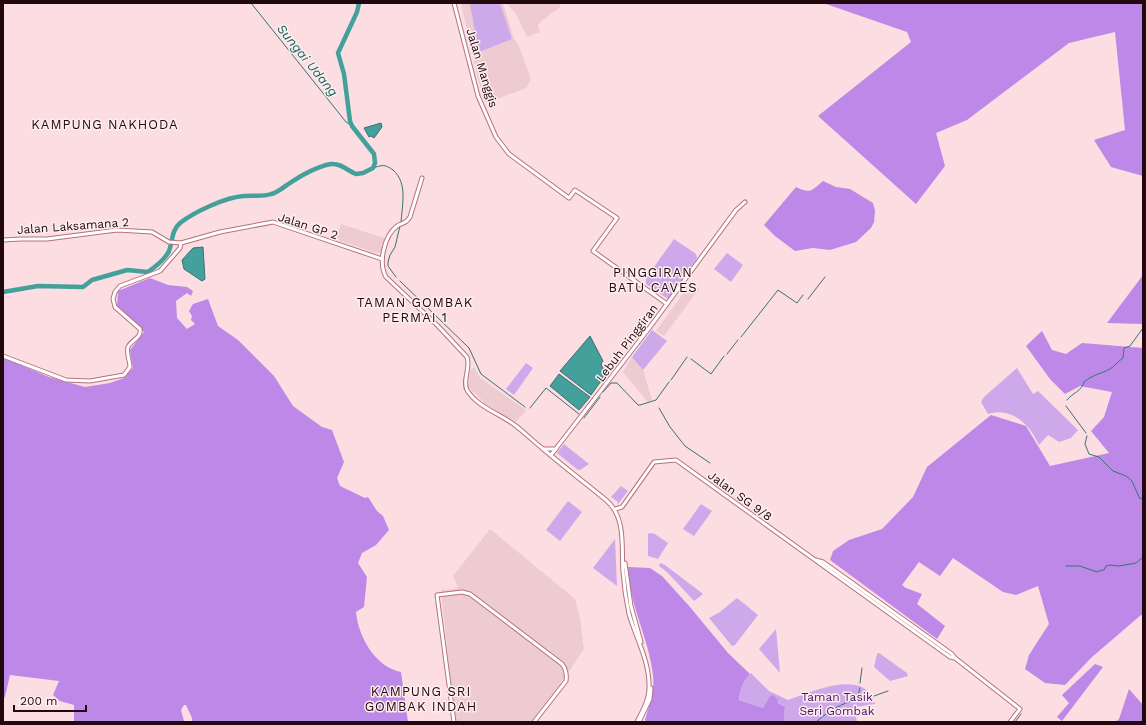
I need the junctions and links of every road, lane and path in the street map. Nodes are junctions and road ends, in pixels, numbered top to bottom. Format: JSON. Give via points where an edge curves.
{"nodes":[{"id":1,"x":454,"y":3,"type":"edge"},
{"id":2,"x":422,"y":178,"type":"dead end"},
{"id":3,"x":745,"y":202,"type":"dead end"},
{"id":4,"x":3,"y":240,"type":"edge"},
{"id":5,"x":181,"y":242,"type":"junction"},
{"id":6,"x":176,"y":243,"type":"joint"},
{"id":7,"x":382,"y":260,"type":"junction"},
{"id":8,"x":667,"y":304,"type":"junction"},
{"id":9,"x":3,"y":356,"type":"edge"},
{"id":10,"x":542,"y":448,"type":"junction"},
{"id":11,"x":556,"y":448,"type":"junction"},
{"id":12,"x":551,"y":455,"type":"junction"},
{"id":13,"x":558,"y":460,"type":"junction"},
{"id":14,"x":614,"y":509,"type":"junction"},
{"id":15,"x":454,"y":722,"type":"edge"},
{"id":16,"x":534,"y":722,"type":"edge"},
{"id":17,"x":638,"y":722,"type":"edge"},
{"id":18,"x":1010,"y":722,"type":"edge"}],
"edges":[{"from":1,"to":8,"type":"street","name":"Jalan Manggis","via":[[478,96],[496,137],[509,154],[569,198],[575,190],[617,218],[593,251]]},
{"from":2,"to":7,"type":"street","via":[[413,212],[407,222],[399,226],[389,238]]},
{"from":3,"to":8,"type":"street","name":"Lebuh Pinggiran","via":[[723,227]]},
{"from":4,"to":6,"type":"street","name":"Jalan Laksamana 2","via":[[47,239],[117,230],[152,232]]},
{"from":5,"to":6,"type":"street","name":"Jalan GP 2"},
{"from":5,"to":7,"type":"street","name":"Jalan GP 2","via":[[273,222]]},
{"from":5,"to":9,"type":"street","via":[[180,248],[160,271],[120,286],[114,295],[115,307],[140,329],[141,333],[128,347],[130,367],[124,375],[90,381],[66,380]]},
{"from":7,"to":10,"type":"street","via":[[386,277],[467,357],[468,391],[486,408],[515,425]]},
{"from":8,"to":11,"type":"street","name":"Lebuh Pinggiran"},
{"from":10,"to":11,"type":"street"},
{"from":10,"to":12,"type":"street"},
{"from":11,"to":12,"type":"street","name":"Lebuh Pinggiran"},
{"from":11,"to":13,"type":"street"},
{"from":12,"to":13,"type":"street"},
{"from":13,"to":14,"type":"street","via":[[608,501]]},
{"from":14,"to":17,"type":"street","via":[[622,534],[631,606],[650,677],[650,699]]},
{"from":14,"to":18,"type":"street","name":"Jalan SG 9/8","via":[[622,506],[654,462],[676,460],[950,657],[955,658],[1020,709]]},
{"from":15,"to":16,"type":"street","via":[[438,595],[462,592],[470,594],[564,667],[566,681]]}]}
